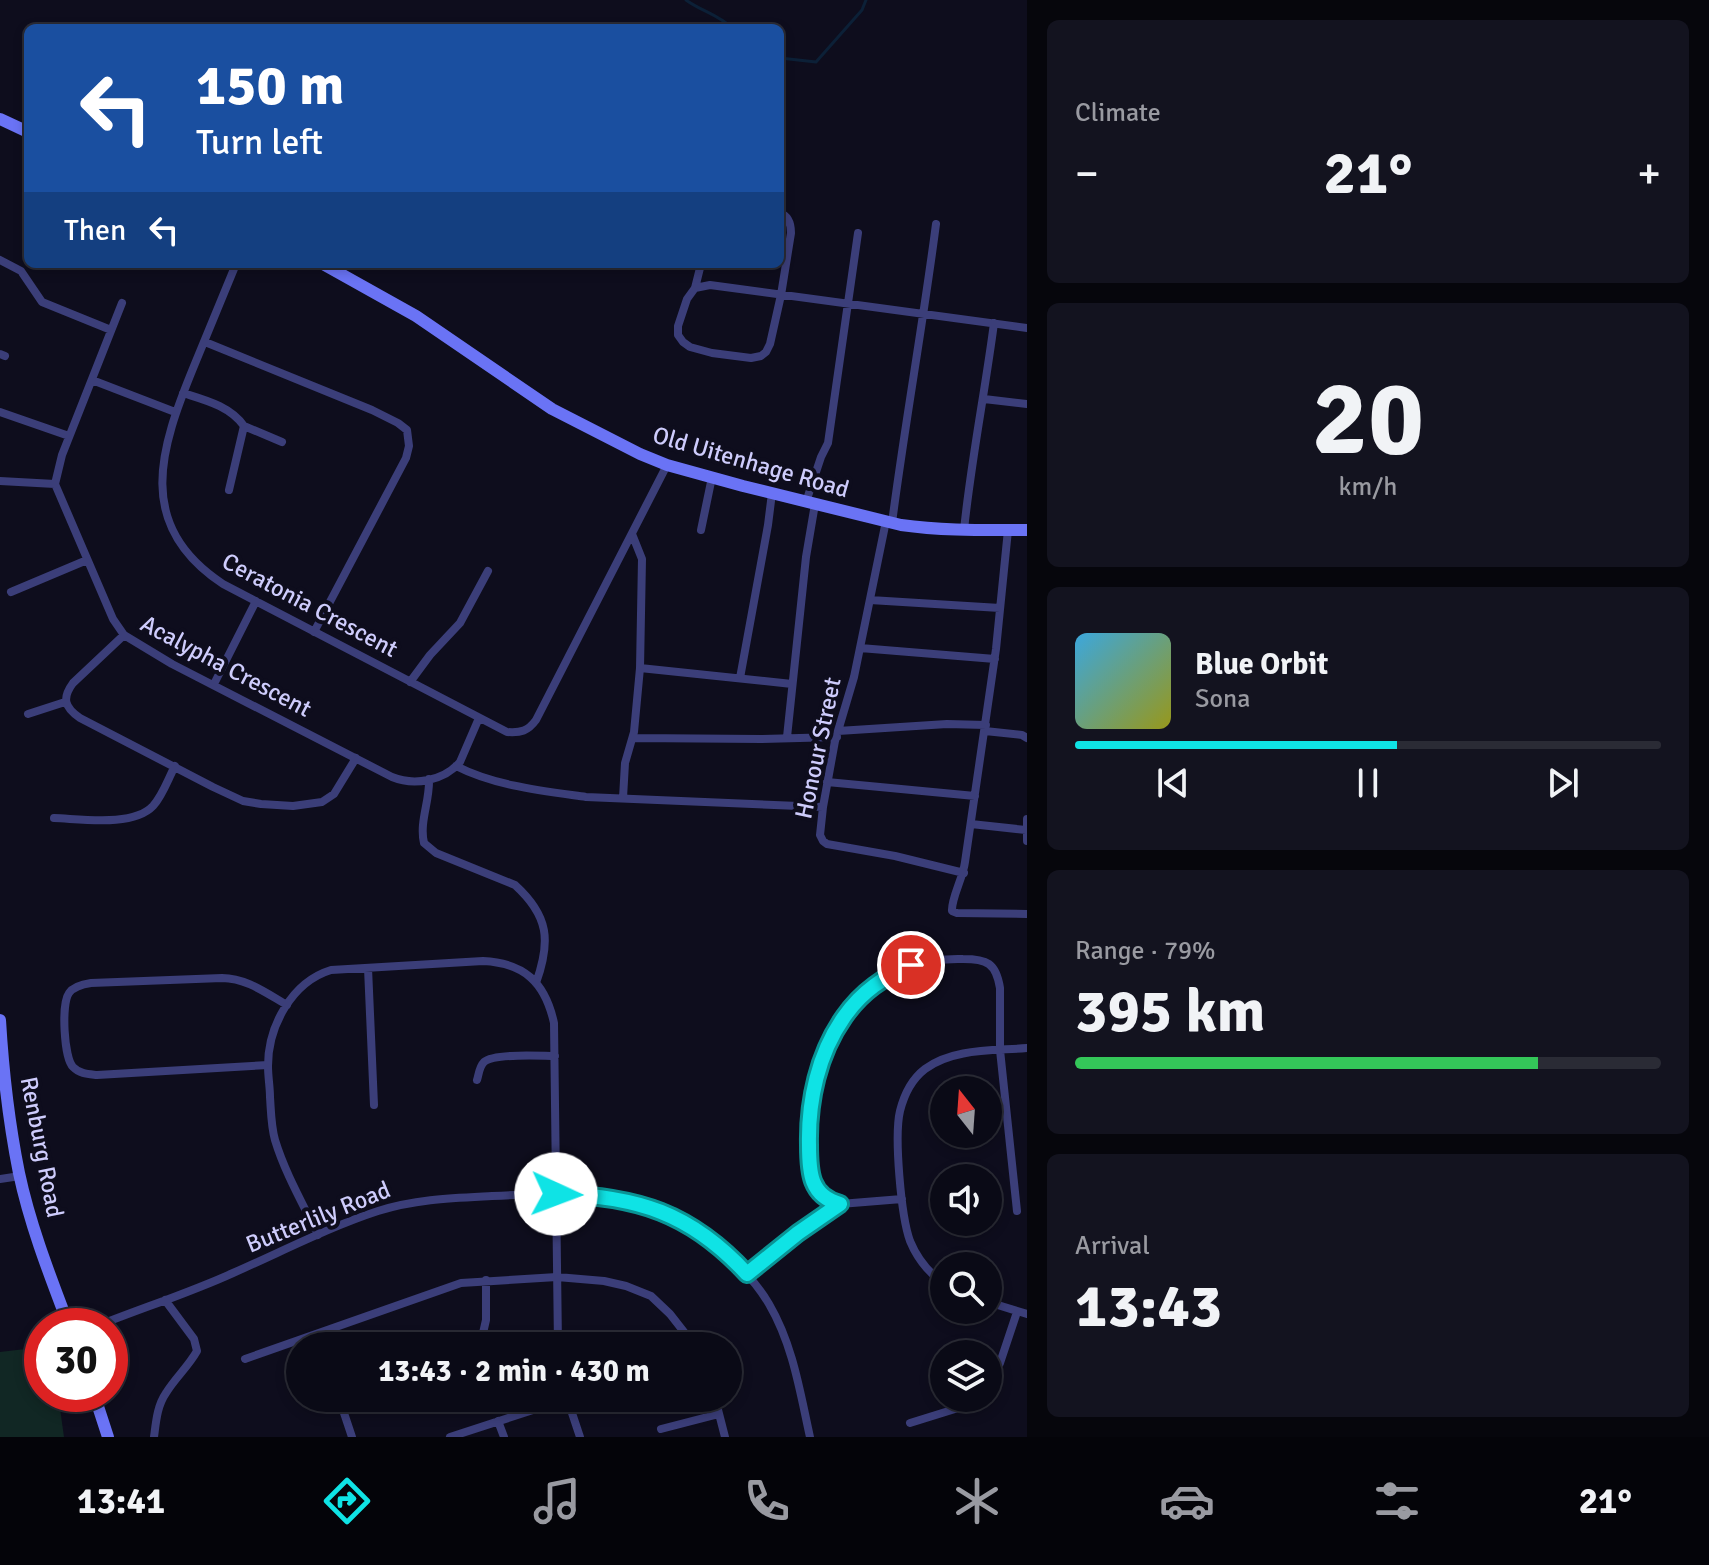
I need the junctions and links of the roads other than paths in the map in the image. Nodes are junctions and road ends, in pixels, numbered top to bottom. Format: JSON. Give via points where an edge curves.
{"nodes":[{"id":1,"x":0,"y":119,"type":"edge"},
{"id":2,"x":24,"y":130,"type":"edge"},
{"id":3,"x":784,"y":215,"type":"edge"},
{"id":4,"x":936,"y":224,"type":"dead end"},
{"id":5,"x":858,"y":233,"type":"dead end"},
{"id":6,"x":0,"y":260,"type":"edge"},
{"id":7,"x":234,"y":268,"type":"edge"},
{"id":8,"x":341,"y":268,"type":"edge"},
{"id":9,"x":700,"y":268,"type":"edge"},
{"id":10,"x":695,"y":288,"type":"junction"},
{"id":11,"x":781,"y":295,"type":"junction"},
{"id":12,"x":122,"y":303,"type":"dead end"},
{"id":13,"x":847,"y":304,"type":"junction"},
{"id":14,"x":924,"y":314,"type":"junction"},
{"id":15,"x":994,"y":323,"type":"junction"},
{"id":16,"x":1027,"y":328,"type":"edge"},
{"id":17,"x":111,"y":330,"type":"junction"},
{"id":18,"x":205,"y":342,"type":"junction"},
{"id":19,"x":92,"y":380,"type":"junction"},
{"id":20,"x":183,"y":393,"type":"junction"},
{"id":21,"x":984,"y":399,"type":"junction"},
{"id":22,"x":1027,"y":404,"type":"edge"},
{"id":23,"x":0,"y":412,"type":"edge"},
{"id":24,"x":175,"y":412,"type":"junction"},
{"id":25,"x":244,"y":426,"type":"junction"},
{"id":26,"x":69,"y":436,"type":"junction"},
{"id":27,"x":282,"y":442,"type":"dead end"},
{"id":28,"x":667,"y":465,"type":"junction"},
{"id":29,"x":712,"y":477,"type":"junction"},
{"id":30,"x":0,"y":481,"type":"edge"},
{"id":31,"x":55,"y":484,"type":"junction"},
{"id":32,"x":229,"y":490,"type":"dead end"},
{"id":33,"x":772,"y":493,"type":"junction"},
{"id":34,"x":811,"y":503,"type":"junction"},
{"id":35,"x":889,"y":522,"type":"junction"},
{"id":36,"x":701,"y":530,"type":"dead end"},
{"id":37,"x":964,"y":530,"type":"junction"},
{"id":38,"x":1008,"y":530,"type":"junction"},
{"id":39,"x":1027,"y":530,"type":"edge"},
{"id":40,"x":632,"y":534,"type":"junction"},
{"id":41,"x":87,"y":560,"type":"junction"},
{"id":42,"x":488,"y":571,"type":"dead end"},
{"id":43,"x":11,"y":592,"type":"dead end"},
{"id":44,"x":870,"y":600,"type":"junction"},
{"id":45,"x":256,"y":601,"type":"junction"},
{"id":46,"x":1000,"y":608,"type":"junction"},
{"id":47,"x":314,"y":632,"type":"junction"},
{"id":48,"x":124,"y":635,"type":"junction"},
{"id":49,"x":860,"y":648,"type":"junction"},
{"id":50,"x":995,"y":659,"type":"junction"},
{"id":51,"x":640,"y":668,"type":"junction"},
{"id":52,"x":740,"y":678,"type":"junction"},
{"id":53,"x":410,"y":682,"type":"junction"},
{"id":54,"x":214,"y":684,"type":"junction"},
{"id":55,"x":792,"y":684,"type":"junction"},
{"id":56,"x":65,"y":702,"type":"junction"},
{"id":57,"x":28,"y":714,"type":"dead end"},
{"id":58,"x":479,"y":718,"type":"junction"},
{"id":59,"x":985,"y":728,"type":"junction"},
{"id":60,"x":837,"y":734,"type":"junction"},
{"id":61,"x":787,"y":737,"type":"junction"},
{"id":62,"x":633,"y":738,"type":"junction"},
{"id":63,"x":1027,"y":738,"type":"edge"},
{"id":64,"x":356,"y":758,"type":"junction"},
{"id":65,"x":175,"y":766,"type":"junction"},
{"id":66,"x":456,"y":766,"type":"junction"},
{"id":67,"x":429,"y":779,"type":"junction"},
{"id":68,"x":827,"y":782,"type":"junction"},
{"id":69,"x":975,"y":796,"type":"junction"},
{"id":70,"x":623,"y":798,"type":"junction"},
{"id":71,"x":823,"y":807,"type":"junction"},
{"id":72,"x":54,"y":818,"type":"dead end"},
{"id":73,"x":1027,"y":819,"type":"edge"},
{"id":74,"x":971,"y":824,"type":"junction"},
{"id":75,"x":1026,"y":830,"type":"edge"},
{"id":76,"x":1027,"y":841,"type":"edge"},
{"id":77,"x":964,"y":873,"type":"junction"},
{"id":78,"x":1027,"y":914,"type":"edge"},
{"id":79,"x":368,"y":968,"type":"junction"},
{"id":80,"x":536,"y":983,"type":"junction"},
{"id":81,"x":287,"y":1005,"type":"junction"},
{"id":82,"x":0,"y":1020,"type":"edge"},
{"id":83,"x":1027,"y":1048,"type":"edge"},
{"id":84,"x":1000,"y":1050,"type":"junction"},
{"id":85,"x":555,"y":1056,"type":"junction"},
{"id":86,"x":268,"y":1065,"type":"junction"},
{"id":87,"x":477,"y":1080,"type":"dead end"},
{"id":88,"x":374,"y":1105,"type":"dead end"},
{"id":89,"x":20,"y":1176,"type":"junction"},
{"id":90,"x":0,"y":1179,"type":"edge"},
{"id":91,"x":556,"y":1194,"type":"junction"},
{"id":92,"x":902,"y":1199,"type":"junction"},
{"id":93,"x":840,"y":1204,"type":"junction"},
{"id":94,"x":1017,"y":1211,"type":"dead end"},
{"id":95,"x":318,"y":1235,"type":"junction"},
{"id":96,"x":930,"y":1271,"type":"edge"},
{"id":97,"x":747,"y":1274,"type":"junction"},
{"id":98,"x":557,"y":1277,"type":"junction"},
{"id":99,"x":486,"y":1280,"type":"junction"},
{"id":100,"x":165,"y":1300,"type":"junction"},
{"id":101,"x":1002,"y":1307,"type":"edge"},
{"id":102,"x":62,"y":1308,"type":"edge"},
{"id":103,"x":1022,"y":1313,"type":"edge"},
{"id":104,"x":128,"y":1314,"type":"edge"},
{"id":105,"x":319,"y":1332,"type":"edge"},
{"id":106,"x":483,"y":1332,"type":"edge"},
{"id":107,"x":558,"y":1332,"type":"edge"},
{"id":108,"x":683,"y":1332,"type":"edge"},
{"id":109,"x":286,"y":1344,"type":"edge"},
{"id":110,"x":1002,"y":1358,"type":"edge"},
{"id":111,"x":245,"y":1359,"type":"dead end"},
{"id":112,"x":100,"y":1412,"type":"edge"},
{"id":113,"x":344,"y":1412,"type":"edge"},
{"id":114,"x":526,"y":1412,"type":"edge"},
{"id":115,"x":571,"y":1412,"type":"edge"},
{"id":116,"x":945,"y":1412,"type":"edge"},
{"id":117,"x":719,"y":1414,"type":"joint"},
{"id":118,"x":498,"y":1421,"type":"junction"},
{"id":119,"x":910,"y":1423,"type":"dead end"},
{"id":120,"x":661,"y":1429,"type":"dead end"},
{"id":121,"x":108,"y":1437,"type":"edge"},
{"id":122,"x":154,"y":1437,"type":"edge"},
{"id":123,"x":352,"y":1437,"type":"edge"},
{"id":124,"x":450,"y":1437,"type":"edge"},
{"id":125,"x":504,"y":1437,"type":"edge"},
{"id":126,"x":580,"y":1437,"type":"edge"},
{"id":127,"x":725,"y":1437,"type":"edge"},
{"id":128,"x":810,"y":1437,"type":"edge"}],
"edges":[{"from":1,"to":2,"type":"main road"},
{"from":3,"to":11,"type":"street","via":[[791,224]]},
{"from":4,"to":14,"type":"street","name":"Honour Street"},
{"from":5,"to":13,"type":"street"},
{"from":6,"to":17,"type":"street","via":[[21,271],[42,302]]},
{"from":7,"to":18,"type":"street","name":"Ceratonia Crescent"},
{"from":8,"to":28,"type":"main road","name":"Old Uitenhage Road","via":[[552,409]]},
{"from":9,"to":10,"type":"street"},
{"from":10,"to":11,"type":"street","via":[[710,285]]},
{"from":10,"to":11,"type":"street","via":[[678,335],[690,347],[736,357],[766,352]]},
{"from":11,"to":13,"type":"street"},
{"from":12,"to":17,"type":"street"},
{"from":13,"to":14,"type":"street"},
{"from":13,"to":34,"type":"street","via":[[828,443]]},
{"from":14,"to":15,"type":"street"},
{"from":14,"to":35,"type":"street","name":"Honour Street"},
{"from":15,"to":16,"type":"street"},
{"from":15,"to":21,"type":"street"},
{"from":17,"to":19,"type":"street"},
{"from":18,"to":20,"type":"street","name":"Ceratonia Crescent"},
{"from":18,"to":47,"type":"street","via":[[372,410],[407,430],[406,458]]},
{"from":19,"to":24,"type":"street"},
{"from":19,"to":26,"type":"street"},
{"from":20,"to":24,"type":"street","name":"Ceratonia Crescent"},
{"from":20,"to":25,"type":"street","via":[[213,403]]},
{"from":21,"to":22,"type":"street"},
{"from":21,"to":37,"type":"street"},
{"from":23,"to":26,"type":"street"},
{"from":24,"to":45,"type":"street","name":"Ceratonia Crescent","via":[[162,468],[170,525],[206,573]]},
{"from":25,"to":27,"type":"street"},
{"from":25,"to":32,"type":"street"},
{"from":26,"to":31,"type":"street"},
{"from":28,"to":29,"type":"main road","name":"Old Uitenhage Road"},
{"from":28,"to":40,"type":"street"},
{"from":29,"to":33,"type":"main road","name":"Old Uitenhage Road"},
{"from":29,"to":36,"type":"street"},
{"from":30,"to":31,"type":"street"},
{"from":31,"to":41,"type":"street","name":"Acalypha Crescent"},
{"from":33,"to":34,"type":"main road","name":"Old Uitenhage Road"},
{"from":33,"to":52,"type":"street"},
{"from":34,"to":35,"type":"main road","name":"Old Uitenhage Road"},
{"from":34,"to":55,"type":"street"},
{"from":35,"to":37,"type":"main road","name":"Old Uitenhage Road"},
{"from":35,"to":44,"type":"street","name":"Honour Street"},
{"from":37,"to":38,"type":"main road","name":"Old Uitenhage Road"},
{"from":38,"to":39,"type":"main road","name":"Old Uitenhage Road"},
{"from":38,"to":46,"type":"street"},
{"from":40,"to":51,"type":"street","via":[[642,559]]},
{"from":40,"to":58,"type":"street","name":"Ceratonia Crescent","via":[[530,728],[507,732]]},
{"from":41,"to":43,"type":"street"},
{"from":41,"to":48,"type":"street","name":"Acalypha Crescent"},
{"from":42,"to":53,"type":"street","via":[[460,623]]},
{"from":44,"to":46,"type":"street"},
{"from":44,"to":49,"type":"street","name":"Honour Street"},
{"from":45,"to":47,"type":"street","name":"Ceratonia Crescent"},
{"from":45,"to":54,"type":"street"},
{"from":46,"to":50,"type":"street"},
{"from":47,"to":53,"type":"street","name":"Ceratonia Crescent"},
{"from":48,"to":54,"type":"street","name":"Acalypha Crescent"},
{"from":48,"to":56,"type":"street","via":[[73,683]]},
{"from":49,"to":50,"type":"street"},
{"from":49,"to":60,"type":"street","name":"Honour Street"},
{"from":50,"to":59,"type":"street"},
{"from":51,"to":52,"type":"street"},
{"from":51,"to":62,"type":"street"},
{"from":52,"to":55,"type":"street"},
{"from":53,"to":58,"type":"street","name":"Ceratonia Crescent"},
{"from":54,"to":64,"type":"street","name":"Acalypha Crescent"},
{"from":55,"to":61,"type":"street"},
{"from":56,"to":57,"type":"street"},
{"from":56,"to":65,"type":"street","via":[[80,718]]},
{"from":58,"to":66,"type":"street"},
{"from":59,"to":60,"type":"street","via":[[947,724]]},
{"from":59,"to":63,"type":"street"},
{"from":59,"to":69,"type":"street"},
{"from":60,"to":61,"type":"street"},
{"from":60,"to":68,"type":"street","name":"Honour Street"},
{"from":61,"to":62,"type":"street"},
{"from":62,"to":70,"type":"street"},
{"from":64,"to":65,"type":"street","via":[[329,798],[293,806],[243,801]]},
{"from":64,"to":67,"type":"street","name":"Acalypha Crescent","via":[[403,781]]},
{"from":65,"to":72,"type":"street","via":[[155,804],[140,815]]},
{"from":66,"to":67,"type":"street"},
{"from":66,"to":70,"type":"street","via":[[549,792]]},
{"from":67,"to":80,"type":"street","via":[[424,843],[436,853],[515,885],[538,911],[545,930]]},
{"from":68,"to":69,"type":"street"},
{"from":68,"to":71,"type":"street","name":"Honour Street"},
{"from":69,"to":74,"type":"street"},
{"from":70,"to":71,"type":"street"},
{"from":71,"to":77,"type":"street","name":"Honour Street","via":[[819,832],[827,844]]},
{"from":73,"to":75,"type":"street"},
{"from":74,"to":75,"type":"street"},
{"from":74,"to":77,"type":"street"},
{"from":75,"to":76,"type":"street"},
{"from":77,"to":78,"type":"street","via":[[951,905],[954,913]]},
{"from":79,"to":80,"type":"street","via":[[501,962]]},
{"from":79,"to":81,"type":"street","via":[[321,973],[300,987]]},
{"from":79,"to":88,"type":"street"},
{"from":80,"to":85,"type":"street","via":[[551,1008]]},
{"from":81,"to":86,"type":"street","via":[[271,1042]]},
{"from":81,"to":86,"type":"street","via":[[234,978],[91,983],[74,987],[64,1003],[68,1059],[83,1073]]},
{"from":82,"to":89,"type":"main road","name":"Renburg Road"},
{"from":83,"to":84,"type":"street"},
{"from":84,"to":92,"type":"street","via":[[942,1059],[906,1092],[898,1131]]},
{"from":84,"to":93,"type":"street","via":[[999,978],[984,960],[911,965],[866,991],[843,1017],[826,1051],[809,1122],[813,1182],[821,1194]]},
{"from":84,"to":94,"type":"street"},
{"from":85,"to":87,"type":"street","via":[[494,1058],[484,1062]]},
{"from":85,"to":91,"type":"street"},
{"from":86,"to":95,"type":"street","via":[[274,1137]]},
{"from":89,"to":90,"type":"street"},
{"from":89,"to":102,"type":"main road","name":"Renburg Road"},
{"from":91,"to":95,"type":"street","name":"Butterlily Road","via":[[431,1199],[376,1212]]},
{"from":91,"to":97,"type":"street","name":"Butterlily Road","via":[[592,1195],[661,1210],[725,1251]]},
{"from":91,"to":98,"type":"street"},
{"from":92,"to":93,"type":"street"},
{"from":92,"to":96,"type":"street","via":[[909,1238]]},
{"from":93,"to":97,"type":"street"},
{"from":95,"to":100,"type":"street","name":"Butterlily Road"},
{"from":97,"to":128,"type":"street","name":"Butterlily Road","via":[[786,1339]]},
{"from":98,"to":99,"type":"street"},
{"from":98,"to":107,"type":"street"},
{"from":98,"to":108,"type":"street","via":[[615,1283],[651,1296]]},
{"from":99,"to":105,"type":"street","via":[[461,1283]]},
{"from":99,"to":106,"type":"street"},
{"from":100,"to":104,"type":"street","name":"Butterlily Road"},
{"from":100,"to":122,"type":"street","via":[[197,1351],[161,1401]]},
{"from":101,"to":103,"type":"street"},
{"from":103,"to":110,"type":"street"},
{"from":109,"to":111,"type":"street"},
{"from":112,"to":121,"type":"main road"},
{"from":113,"to":123,"type":"street"},
{"from":114,"to":118,"type":"street"},
{"from":115,"to":126,"type":"street"},
{"from":116,"to":119,"type":"street"},
{"from":117,"to":120,"type":"street"},
{"from":117,"to":127,"type":"street"},
{"from":118,"to":124,"type":"street"},
{"from":118,"to":125,"type":"street"}]}
